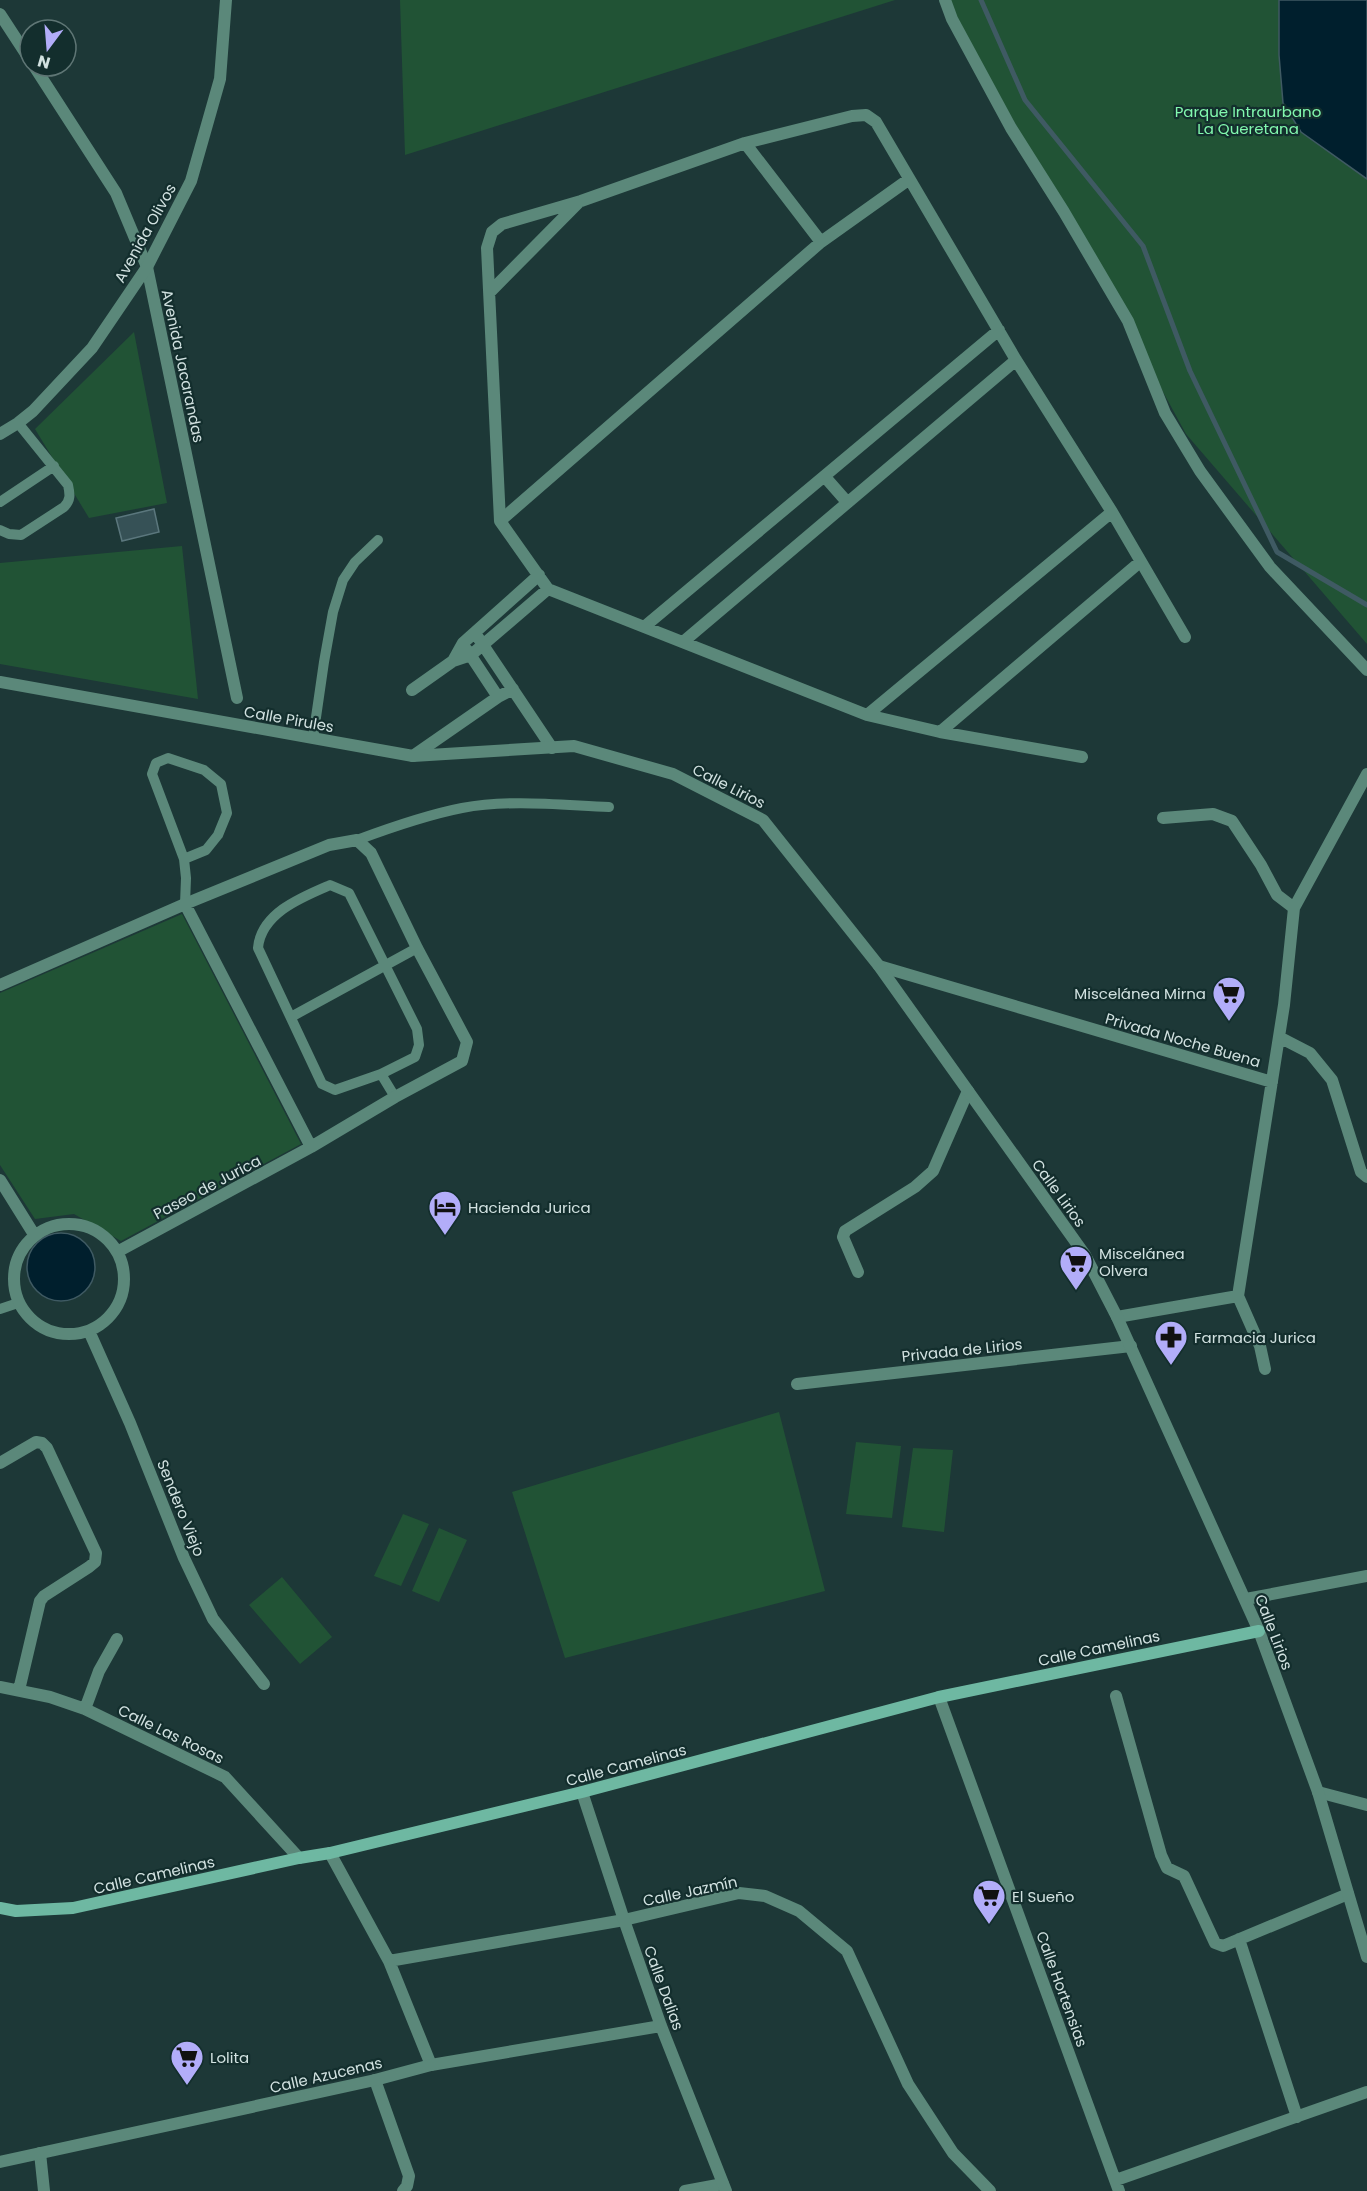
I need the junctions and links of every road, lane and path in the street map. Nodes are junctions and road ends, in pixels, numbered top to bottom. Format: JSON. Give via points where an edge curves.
{"nodes":[{"id":1,"x":226,"y":0,"type":"edge"},
{"id":2,"x":945,"y":0,"type":"edge"},
{"id":3,"x":0,"y":14,"type":"edge"},
{"id":4,"x":18,"y":42,"type":"edge"},
{"id":5,"x":42,"y":78,"type":"edge"},
{"id":6,"x":745,"y":143,"type":"junction"},
{"id":7,"x":908,"y":180,"type":"junction"},
{"id":8,"x":581,"y":201,"type":"junction"},
{"id":9,"x":821,"y":242,"type":"junction"},
{"id":10,"x":147,"y":267,"type":"junction"},
{"id":11,"x":490,"y":292,"type":"junction"},
{"id":12,"x":999,"y":330,"type":"junction"},
{"id":13,"x":1016,"y":360,"type":"junction"},
{"id":14,"x":18,"y":423,"type":"junction"},
{"id":15,"x":0,"y":434,"type":"edge"},
{"id":16,"x":54,"y":466,"type":"junction"},
{"id":17,"x":825,"y":477,"type":"junction"},
{"id":18,"x":0,"y":502,"type":"edge"},
{"id":19,"x":847,"y":502,"type":"junction"},
{"id":20,"x":1112,"y":513,"type":"junction"},
{"id":21,"x":500,"y":521,"type":"junction"},
{"id":22,"x":0,"y":530,"type":"edge"},
{"id":23,"x":378,"y":540,"type":"dead end"},
{"id":24,"x":1140,"y":562,"type":"junction"},
{"id":25,"x":539,"y":575,"type":"junction"},
{"id":26,"x":548,"y":589,"type":"junction"},
{"id":27,"x":644,"y":627,"type":"junction"},
{"id":28,"x":475,"y":633,"type":"junction"},
{"id":29,"x":1185,"y":637,"type":"dead end"},
{"id":30,"x":683,"y":642,"type":"junction"},
{"id":31,"x":463,"y":643,"type":"junction"},
{"id":32,"x":484,"y":645,"type":"junction"},
{"id":33,"x":471,"y":655,"type":"junction"},
{"id":34,"x":453,"y":661,"type":"junction"},
{"id":35,"x":1367,"y":670,"type":"edge"},
{"id":36,"x":0,"y":682,"type":"edge"},
{"id":37,"x":513,"y":689,"type":"junction"},
{"id":38,"x":412,"y":690,"type":"dead end"},
{"id":39,"x":498,"y":697,"type":"junction"},
{"id":40,"x":237,"y":698,"type":"dead end"},
{"id":41,"x":867,"y":715,"type":"junction"},
{"id":42,"x":940,"y":732,"type":"junction"},
{"id":43,"x":313,"y":738,"type":"junction"},
{"id":44,"x":574,"y":747,"type":"joint"},
{"id":45,"x":552,"y":748,"type":"junction"},
{"id":46,"x":414,"y":756,"type":"junction"},
{"id":47,"x":1082,"y":757,"type":"dead end"},
{"id":48,"x":1367,"y":774,"type":"edge"},
{"id":49,"x":609,"y":807,"type":"dead end"},
{"id":50,"x":1163,"y":818,"type":"dead end"},
{"id":51,"x":357,"y":840,"type":"junction"},
{"id":52,"x":184,"y":859,"type":"junction"},
{"id":53,"x":185,"y":904,"type":"junction"},
{"id":54,"x":1294,"y":908,"type":"junction"},
{"id":55,"x":417,"y":948,"type":"junction"},
{"id":56,"x":386,"y":965,"type":"junction"},
{"id":57,"x":879,"y":966,"type":"junction"},
{"id":58,"x":0,"y":985,"type":"edge"},
{"id":59,"x":291,"y":1017,"type":"junction"},
{"id":60,"x":1279,"y":1037,"type":"junction"},
{"id":61,"x":381,"y":1074,"type":"junction"},
{"id":62,"x":1272,"y":1082,"type":"junction"},
{"id":63,"x":968,"y":1091,"type":"junction"},
{"id":64,"x":395,"y":1097,"type":"junction"},
{"id":65,"x":311,"y":1147,"type":"junction"},
{"id":66,"x":1367,"y":1178,"type":"edge"},
{"id":67,"x":0,"y":1180,"type":"edge"},
{"id":68,"x":35,"y":1236,"type":"junction"},
{"id":69,"x":117,"y":1252,"type":"junction"},
{"id":70,"x":858,"y":1272,"type":"dead end"},
{"id":71,"x":1238,"y":1296,"type":"junction"},
{"id":72,"x":18,"y":1303,"type":"junction"},
{"id":73,"x":0,"y":1309,"type":"edge"},
{"id":74,"x":1117,"y":1317,"type":"junction"},
{"id":75,"x":89,"y":1331,"type":"junction"},
{"id":76,"x":1131,"y":1346,"type":"junction"},
{"id":77,"x":1265,"y":1369,"type":"dead end"},
{"id":78,"x":797,"y":1384,"type":"dead end"},
{"id":79,"x":0,"y":1462,"type":"edge"},
{"id":80,"x":1367,"y":1576,"type":"edge"},
{"id":81,"x":1246,"y":1599,"type":"junction"},
{"id":82,"x":1258,"y":1631,"type":"junction"},
{"id":83,"x":117,"y":1639,"type":"dead end"},
{"id":84,"x":264,"y":1684,"type":"dead end"},
{"id":85,"x":0,"y":1687,"type":"edge"},
{"id":86,"x":19,"y":1690,"type":"junction"},
{"id":87,"x":1116,"y":1696,"type":"dead end"},
{"id":88,"x":939,"y":1697,"type":"junction"},
{"id":89,"x":85,"y":1709,"type":"junction"},
{"id":90,"x":582,"y":1792,"type":"junction"},
{"id":91,"x":1318,"y":1792,"type":"junction"},
{"id":92,"x":1367,"y":1805,"type":"edge"},
{"id":93,"x":330,"y":1854,"type":"junction"},
{"id":94,"x":299,"y":1858,"type":"junction"},
{"id":95,"x":1348,"y":1894,"type":"junction"},
{"id":96,"x":0,"y":1908,"type":"edge"},
{"id":97,"x":624,"y":1920,"type":"junction"},
{"id":98,"x":1239,"y":1939,"type":"junction"},
{"id":99,"x":1367,"y":1957,"type":"edge"},
{"id":100,"x":389,"y":1961,"type":"junction"},
{"id":101,"x":661,"y":2025,"type":"junction"},
{"id":102,"x":431,"y":2065,"type":"junction"},
{"id":103,"x":375,"y":2080,"type":"junction"},
{"id":104,"x":1367,"y":2092,"type":"edge"},
{"id":105,"x":1297,"y":2117,"type":"junction"},
{"id":106,"x":40,"y":2153,"type":"junction"},
{"id":107,"x":0,"y":2162,"type":"edge"},
{"id":108,"x":1117,"y":2186,"type":"edge"},
{"id":109,"x":724,"y":2188,"type":"edge"},
{"id":110,"x":44,"y":2191,"type":"edge"},
{"id":111,"x":403,"y":2191,"type":"edge"},
{"id":112,"x":685,"y":2191,"type":"edge"},
{"id":113,"x":990,"y":2191,"type":"edge"}],
"edges":[{"from":1,"to":10,"type":"street","name":"Avenida Olivos","via":[[220,79],[191,181]]},
{"from":2,"to":35,"type":"street","via":[[1011,128],[1128,321],[1165,413],[1200,471],[1270,567]]},
{"from":3,"to":4,"type":"street"},
{"from":5,"to":10,"type":"street","name":"Avenida Jacarandas","via":[[117,193]]},
{"from":6,"to":7,"type":"street","via":[[866,115],[876,123]]},
{"from":6,"to":8,"type":"street"},
{"from":6,"to":9,"type":"street"},
{"from":7,"to":9,"type":"street"},
{"from":7,"to":12,"type":"street"},
{"from":8,"to":11,"type":"street"},
{"from":8,"to":11,"type":"street","via":[[502,224],[492,232],[487,248]]},
{"from":9,"to":21,"type":"street"},
{"from":10,"to":14,"type":"street","name":"Avenida Olivos","via":[[92,348]]},
{"from":10,"to":40,"type":"street","name":"Avenida Jacarandas"},
{"from":11,"to":21,"type":"street"},
{"from":12,"to":13,"type":"street"},
{"from":12,"to":17,"type":"street"},
{"from":13,"to":19,"type":"street"},
{"from":13,"to":20,"type":"street"},
{"from":14,"to":15,"type":"street","name":"Avenida Olivos"},
{"from":14,"to":16,"type":"lane"},
{"from":16,"to":18,"type":"lane"},
{"from":16,"to":22,"type":"lane","via":[[68,485],[68,503],[21,535]]},
{"from":17,"to":19,"type":"street"},
{"from":17,"to":27,"type":"street"},
{"from":19,"to":30,"type":"street"},
{"from":20,"to":24,"type":"street"},
{"from":20,"to":41,"type":"street"},
{"from":21,"to":25,"type":"street"},
{"from":23,"to":43,"type":"lane","via":[[343,580],[333,612]]},
{"from":24,"to":29,"type":"street"},
{"from":24,"to":42,"type":"street"},
{"from":25,"to":26,"type":"street"},
{"from":25,"to":28,"type":"street"},
{"from":26,"to":27,"type":"street"},
{"from":26,"to":32,"type":"street"},
{"from":27,"to":30,"type":"street"},
{"from":28,"to":31,"type":"street"},
{"from":28,"to":32,"type":"street"},
{"from":30,"to":41,"type":"street"},
{"from":31,"to":33,"type":"street"},
{"from":31,"to":34,"type":"street"},
{"from":32,"to":33,"type":"street"},
{"from":32,"to":37,"type":"street"},
{"from":33,"to":34,"type":"street"},
{"from":33,"to":39,"type":"street"},
{"from":34,"to":38,"type":"street"},
{"from":36,"to":43,"type":"street","name":"Calle Pirules"},
{"from":37,"to":39,"type":"street"},
{"from":37,"to":45,"type":"street"},
{"from":39,"to":46,"type":"street"},
{"from":41,"to":42,"type":"street"},
{"from":42,"to":47,"type":"street"},
{"from":43,"to":46,"type":"street","name":"Calle Pirules"},
{"from":44,"to":45,"type":"street","name":"Calle Pirules"},
{"from":44,"to":57,"type":"street","name":"Calle Lirios","via":[[673,774],[763,820]]},
{"from":45,"to":46,"type":"street","name":"Calle Pirules"},
{"from":48,"to":54,"type":"street"},
{"from":49,"to":51,"type":"lane","via":[[516,804],[464,808],[405,822]]},
{"from":50,"to":54,"type":"street","via":[[1213,814],[1232,821],[1277,896]]},
{"from":51,"to":53,"type":"street","via":[[328,845]]},
{"from":51,"to":55,"type":"street","name":"Paseo de Jurica","via":[[371,853]]},
{"from":52,"to":52,"type":"lane","via":[[152,774],[156,764],[168,758],[204,770],[221,784],[227,813],[218,836],[206,850]]},
{"from":52,"to":53,"type":"lane"},
{"from":53,"to":58,"type":"street"},
{"from":53,"to":65,"type":"street"},
{"from":54,"to":60,"type":"street"},
{"from":55,"to":56,"type":"lane"},
{"from":55,"to":64,"type":"street","name":"Paseo de Jurica","via":[[467,1042],[462,1061]]},
{"from":56,"to":59,"type":"lane"},
{"from":56,"to":59,"type":"lane","via":[[349,893],[330,885],[296,900],[264,926],[258,948]]},
{"from":56,"to":61,"type":"lane","via":[[417,1029],[419,1045],[415,1057]]},
{"from":57,"to":62,"type":"street","name":"Privada Noche Buena"},
{"from":57,"to":63,"type":"street","name":"Calle Lirios"},
{"from":59,"to":61,"type":"lane","via":[[322,1084],[335,1090]]},
{"from":60,"to":62,"type":"street"},
{"from":60,"to":66,"type":"street","via":[[1310,1053],[1332,1080],[1361,1172]]},
{"from":61,"to":64,"type":"lane"},
{"from":62,"to":71,"type":"street","name":"Privada Noche Buena"},
{"from":63,"to":70,"type":"street","via":[[933,1171],[915,1187],[844,1231]]},
{"from":63,"to":74,"type":"street","name":"Calle Lirios","via":[[1085,1255]]},
{"from":64,"to":65,"type":"street","name":"Paseo de Jurica"},
{"from":65,"to":69,"type":"street","name":"Paseo de Jurica"},
{"from":67,"to":68,"type":"street"},
{"from":68,"to":69,"type":"street","via":[[64,1224],[80,1225],[94,1230]]},
{"from":68,"to":72,"type":"street","via":[[16,1261],[13,1276]]},
{"from":69,"to":75,"type":"street","via":[[123,1267],[121,1298],[114,1312]]},
{"from":71,"to":74,"type":"street"},
{"from":71,"to":77,"type":"street","via":[[1260,1346]]},
{"from":72,"to":73,"type":"lane"},
{"from":72,"to":75,"type":"street","via":[[43,1329],[74,1335]]},
{"from":74,"to":76,"type":"street","name":"Calle Lirios"},
{"from":75,"to":84,"type":"street","name":"Sendero Viejo","via":[[213,1619]]},
{"from":76,"to":78,"type":"street","name":"Privada de Lirios"},
{"from":76,"to":81,"type":"street","name":"Calle Lirios"},
{"from":79,"to":86,"type":"street","via":[[36,1442],[42,1443],[96,1553],[95,1562],[40,1601]]},
{"from":80,"to":81,"type":"street"},
{"from":81,"to":82,"type":"street","name":"Calle Lirios"},
{"from":82,"to":88,"type":"main road","name":"Calle Camelinas"},
{"from":82,"to":91,"type":"street","name":"Calle Lirios"},
{"from":83,"to":89,"type":"street","via":[[99,1671]]},
{"from":85,"to":86,"type":"street","name":"Calle Las Rosas"},
{"from":86,"to":89,"type":"street","name":"Calle Las Rosas"},
{"from":87,"to":98,"type":"street","via":[[1167,1868],[1184,1876],[1215,1943],[1223,1946]]},
{"from":88,"to":90,"type":"main road","name":"Calle Camelinas"},
{"from":88,"to":108,"type":"street","name":"Calle Hortensias"},
{"from":89,"to":94,"type":"street","name":"Calle Las Rosas","via":[[225,1777]]},
{"from":90,"to":93,"type":"main road","name":"Calle Camelinas"},
{"from":90,"to":97,"type":"street","name":"Calle Dalias"},
{"from":91,"to":92,"type":"street"},
{"from":91,"to":95,"type":"street","name":"Calle Lirios"},
{"from":93,"to":94,"type":"main road","name":"Calle Camelinas"},
{"from":93,"to":100,"type":"street"},
{"from":94,"to":96,"type":"main road","name":"Calle Camelinas","via":[[73,1908]]},
{"from":95,"to":98,"type":"street"},
{"from":95,"to":99,"type":"street","name":"Calle Lirios"},
{"from":97,"to":100,"type":"street","name":"Calle Jazmín"},
{"from":97,"to":101,"type":"street","name":"Calle Dalias"},
{"from":97,"to":113,"type":"street","name":"Calle Jazmín","via":[[739,1893],[765,1896],[799,1911],[847,1951],[908,2084],[953,2153]]},
{"from":98,"to":105,"type":"street"},
{"from":100,"to":102,"type":"street"},
{"from":101,"to":102,"type":"street","name":"Calle Azucenas"},
{"from":101,"to":109,"type":"street","name":"Calle Dalias"},
{"from":102,"to":103,"type":"street","name":"Calle Azucenas"},
{"from":103,"to":106,"type":"street","name":"Calle Azucenas"},
{"from":103,"to":111,"type":"street","via":[[409,2176]]},
{"from":104,"to":105,"type":"street"},
{"from":105,"to":108,"type":"street"},
{"from":106,"to":107,"type":"street","name":"Calle Azucenas"},
{"from":106,"to":110,"type":"street"},
{"from":109,"to":112,"type":"street"}]}
